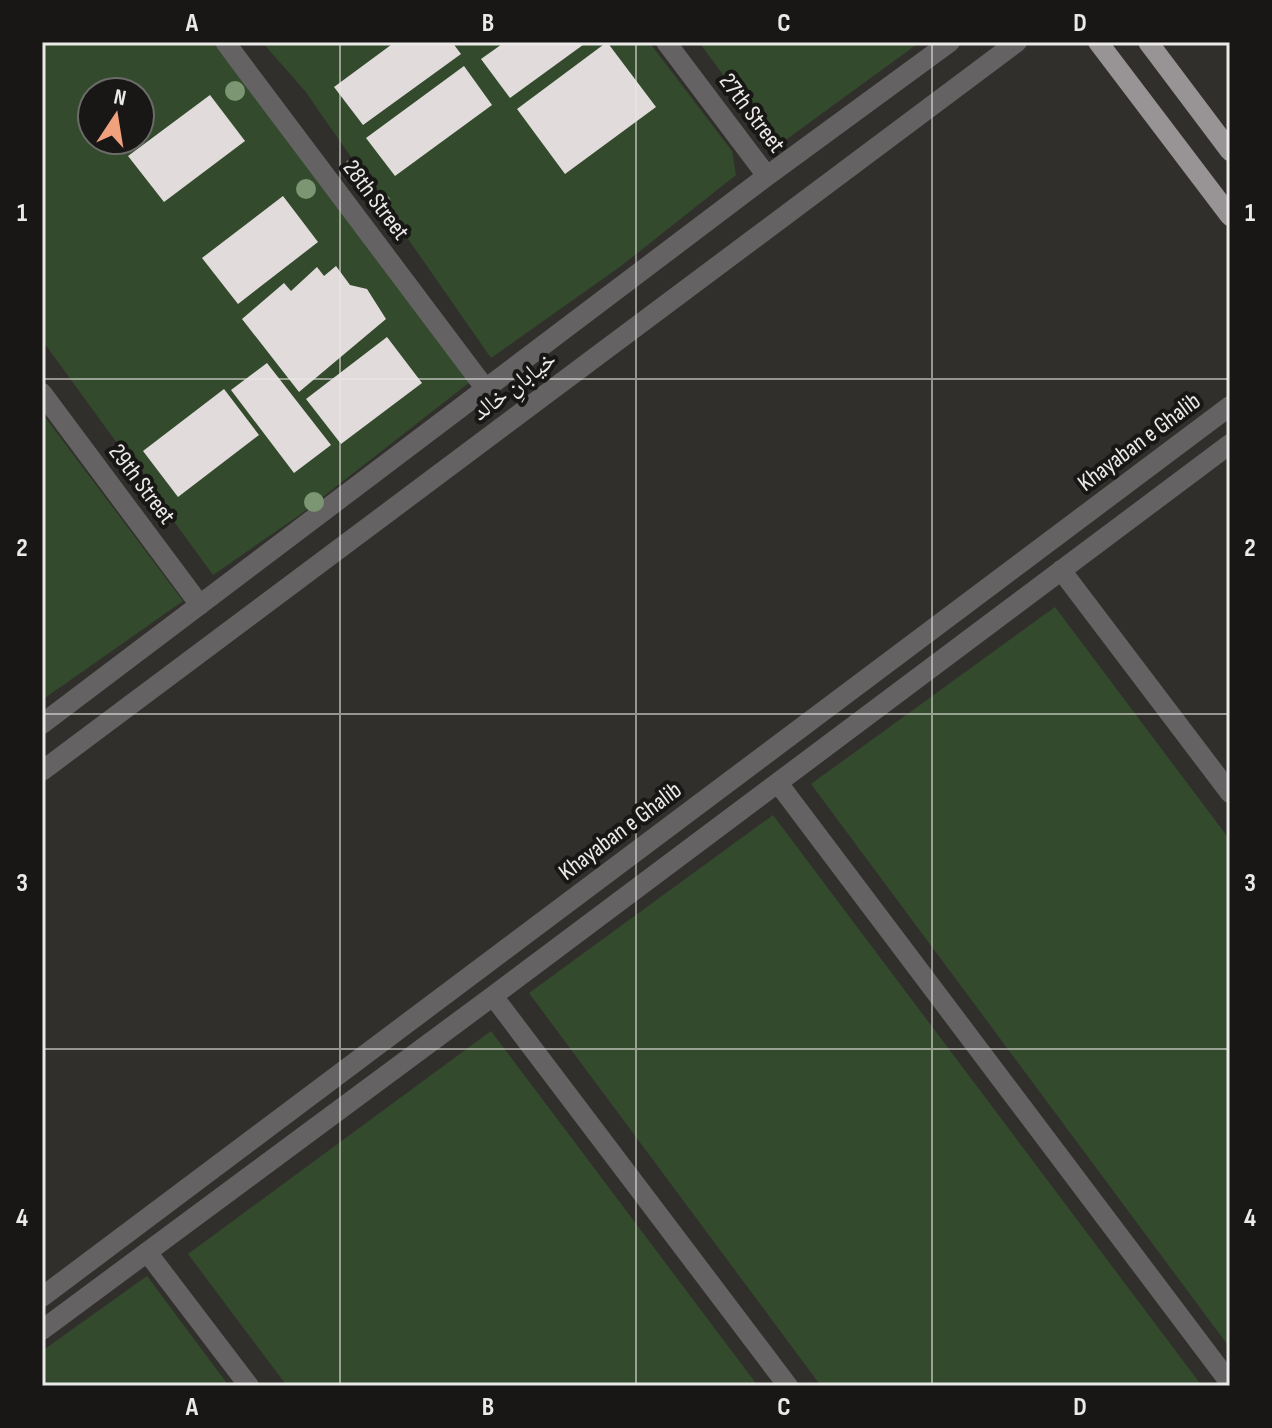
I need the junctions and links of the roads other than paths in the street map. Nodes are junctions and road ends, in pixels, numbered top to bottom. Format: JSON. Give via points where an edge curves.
{"nodes":[{"id":1,"x":225,"y":42,"type":"edge"},
{"id":2,"x":666,"y":42,"type":"edge"},
{"id":3,"x":950,"y":42,"type":"edge"},
{"id":4,"x":1017,"y":42,"type":"edge"},
{"id":5,"x":1098,"y":42,"type":"edge"},
{"id":6,"x":1148,"y":42,"type":"edge"},
{"id":7,"x":1230,"y":151,"type":"edge"},
{"id":8,"x":767,"y":176,"type":"junction"},
{"id":9,"x":1230,"y":216,"type":"edge"},
{"id":10,"x":485,"y":388,"type":"junction"},
{"id":11,"x":42,"y":393,"type":"edge"},
{"id":12,"x":1230,"y":406,"type":"edge"},
{"id":13,"x":1230,"y":444,"type":"edge"},
{"id":14,"x":1061,"y":570,"type":"junction"},
{"id":15,"x":200,"y":605,"type":"junction"},
{"id":16,"x":42,"y":724,"type":"edge"},
{"id":17,"x":42,"y":771,"type":"edge"},
{"id":18,"x":778,"y":783,"type":"junction"},
{"id":19,"x":1230,"y":793,"type":"edge"},
{"id":20,"x":493,"y":996,"type":"junction"},
{"id":21,"x":147,"y":1252,"type":"junction"},
{"id":22,"x":42,"y":1297,"type":"edge"},
{"id":23,"x":42,"y":1330,"type":"edge"},
{"id":24,"x":1230,"y":1383,"type":"edge"},
{"id":25,"x":249,"y":1386,"type":"edge"},
{"id":26,"x":788,"y":1386,"type":"edge"}],
"edges":[{"from":1,"to":10,"type":"street","name":"28th Street"},
{"from":2,"to":8,"type":"street","name":"27th Street"},
{"from":3,"to":8,"type":"street","name":"خیابانِ خالد"},
{"from":4,"to":17,"type":"street","name":"خیابانِ خالد"},
{"from":5,"to":9,"type":"main road"},
{"from":6,"to":7,"type":"main road"},
{"from":8,"to":10,"type":"street","name":"خیابانِ خالد"},
{"from":10,"to":15,"type":"street","name":"خیابانِ خالد"},
{"from":11,"to":15,"type":"street","name":"29th Street"},
{"from":12,"to":22,"type":"street","name":"Khayaban e Ghalib"},
{"from":13,"to":14,"type":"street"},
{"from":14,"to":18,"type":"street"},
{"from":14,"to":19,"type":"street"},
{"from":15,"to":16,"type":"street","name":"خیابانِ خالد"},
{"from":18,"to":20,"type":"street"},
{"from":18,"to":24,"type":"street"},
{"from":20,"to":21,"type":"street"},
{"from":20,"to":26,"type":"street"},
{"from":21,"to":23,"type":"street"},
{"from":21,"to":25,"type":"street"}]}
